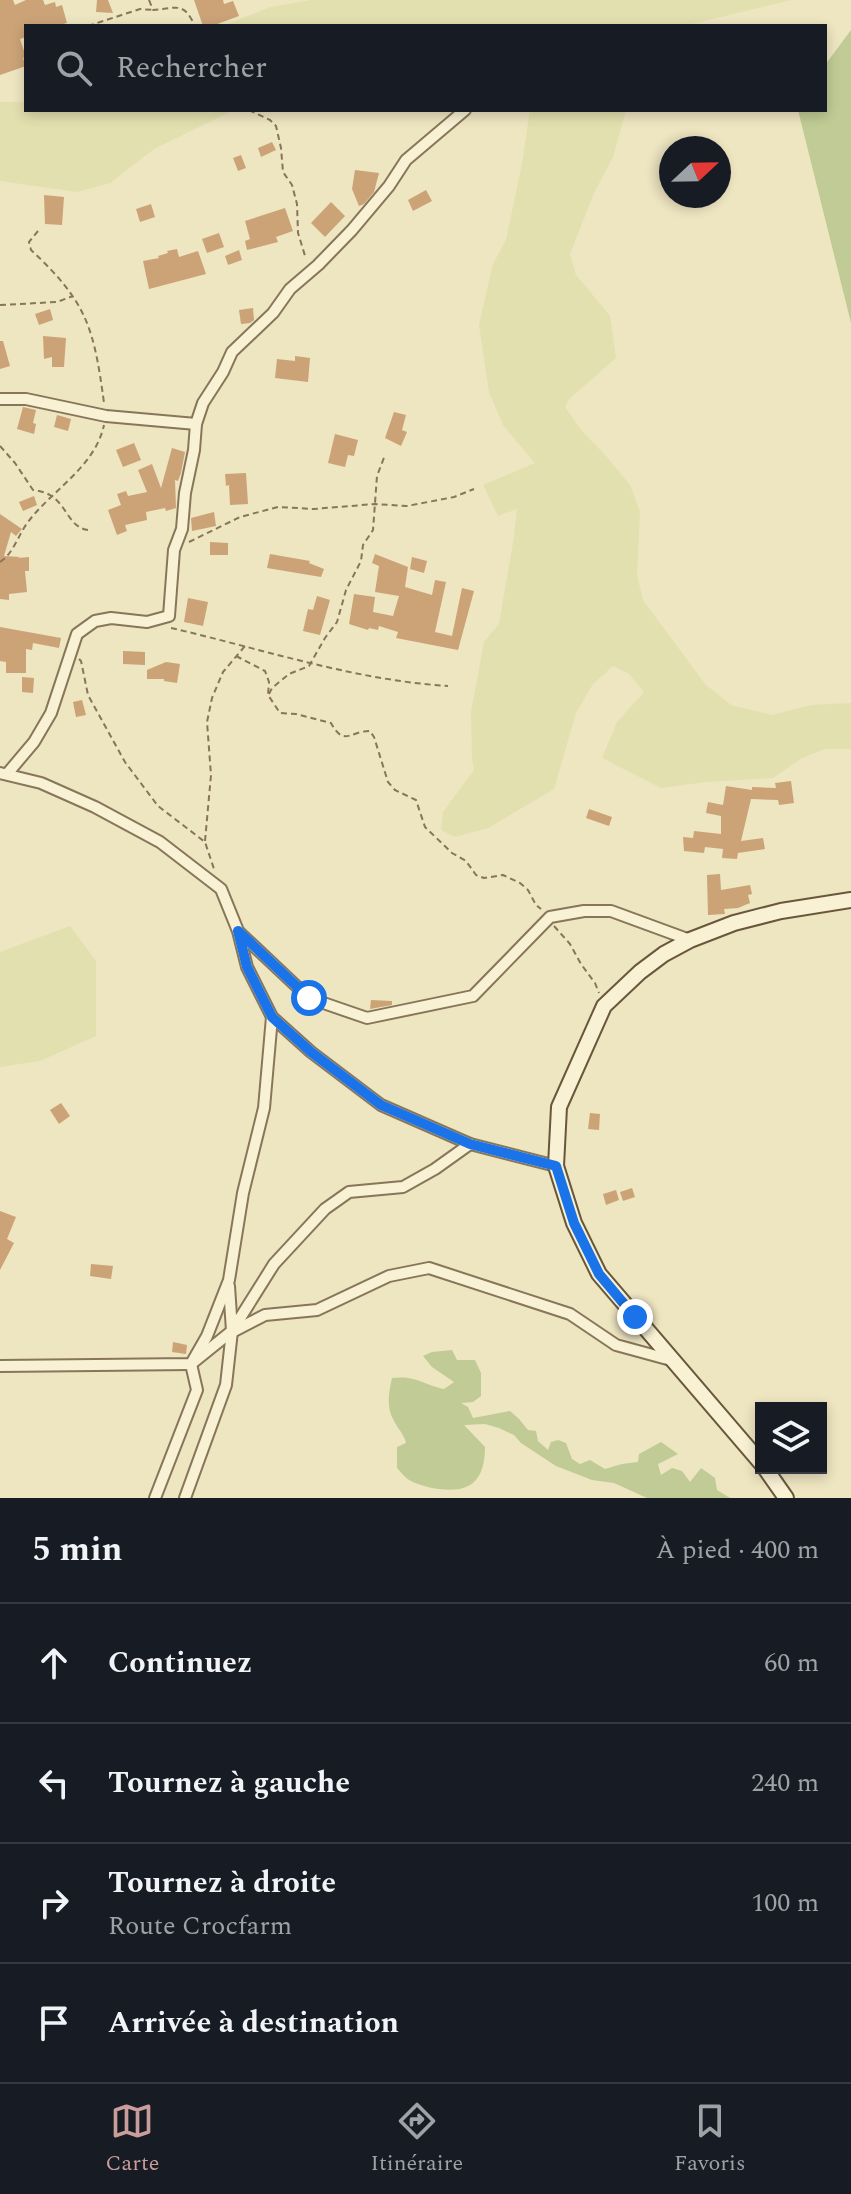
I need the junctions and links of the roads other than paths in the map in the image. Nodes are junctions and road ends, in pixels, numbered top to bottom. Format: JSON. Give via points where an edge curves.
{"nodes":[{"id":1,"x":463,"y":112,"type":"edge"},
{"id":2,"x":0,"y":399,"type":"edge"},
{"id":3,"x":196,"y":424,"type":"junction"},
{"id":4,"x":4,"y":774,"type":"edge"},
{"id":5,"x":851,"y":900,"type":"edge"},
{"id":6,"x":238,"y":931,"type":"junction"},
{"id":7,"x":690,"y":940,"type":"junction"},
{"id":8,"x":272,"y":1017,"type":"junction"},
{"id":9,"x":470,"y":1144,"type":"junction"},
{"id":10,"x":556,"y":1166,"type":"junction"},
{"id":11,"x":229,"y":1280,"type":"junction"},
{"id":12,"x":232,"y":1331,"type":"junction"},
{"id":13,"x":673,"y":1361,"type":"junction"},
{"id":14,"x":191,"y":1364,"type":"junction"},
{"id":15,"x":0,"y":1366,"type":"edge"},
{"id":16,"x":755,"y":1457,"type":"edge"},
{"id":17,"x":769,"y":1474,"type":"edge"},
{"id":18,"x":155,"y":1498,"type":"edge"},
{"id":19,"x":185,"y":1498,"type":"edge"},
{"id":20,"x":786,"y":1498,"type":"edge"}],
"edges":[{"from":1,"to":3,"type":"street","via":[[406,160],[352,230],[232,352]]},
{"from":2,"to":3,"type":"street"},
{"from":3,"to":4,"type":"street","via":[[182,529],[174,550],[169,616],[147,622],[95,621],[77,634],[51,713],[34,742]]},
{"from":4,"to":6,"type":"street","via":[[41,783],[160,842],[221,889]]},
{"from":5,"to":7,"type":"street","via":[[781,911]]},
{"from":6,"to":7,"type":"street","via":[[309,998],[367,1018],[473,996],[550,917],[611,911]]},
{"from":6,"to":8,"type":"street","via":[[247,967]]},
{"from":7,"to":10,"type":"street","via":[[640,972],[604,1006],[559,1107]]},
{"from":8,"to":9,"type":"street","via":[[381,1105]]},
{"from":8,"to":11,"type":"street","via":[[264,1108]]},
{"from":9,"to":10,"type":"street"},
{"from":9,"to":12,"type":"street","via":[[403,1187],[349,1192],[325,1209],[274,1264]]},
{"from":10,"to":13,"type":"street","via":[[574,1223],[599,1274]]},
{"from":11,"to":12,"type":"street"},
{"from":11,"to":14,"type":"street"},
{"from":12,"to":13,"type":"street","via":[[265,1315],[317,1310],[389,1276],[429,1268],[570,1314],[616,1345]]},
{"from":12,"to":14,"type":"street"},
{"from":12,"to":19,"type":"street","via":[[226,1385]]},
{"from":13,"to":16,"type":"street"},
{"from":14,"to":15,"type":"street"},
{"from":14,"to":18,"type":"street","via":[[197,1390]]},
{"from":17,"to":20,"type":"street"}]}
